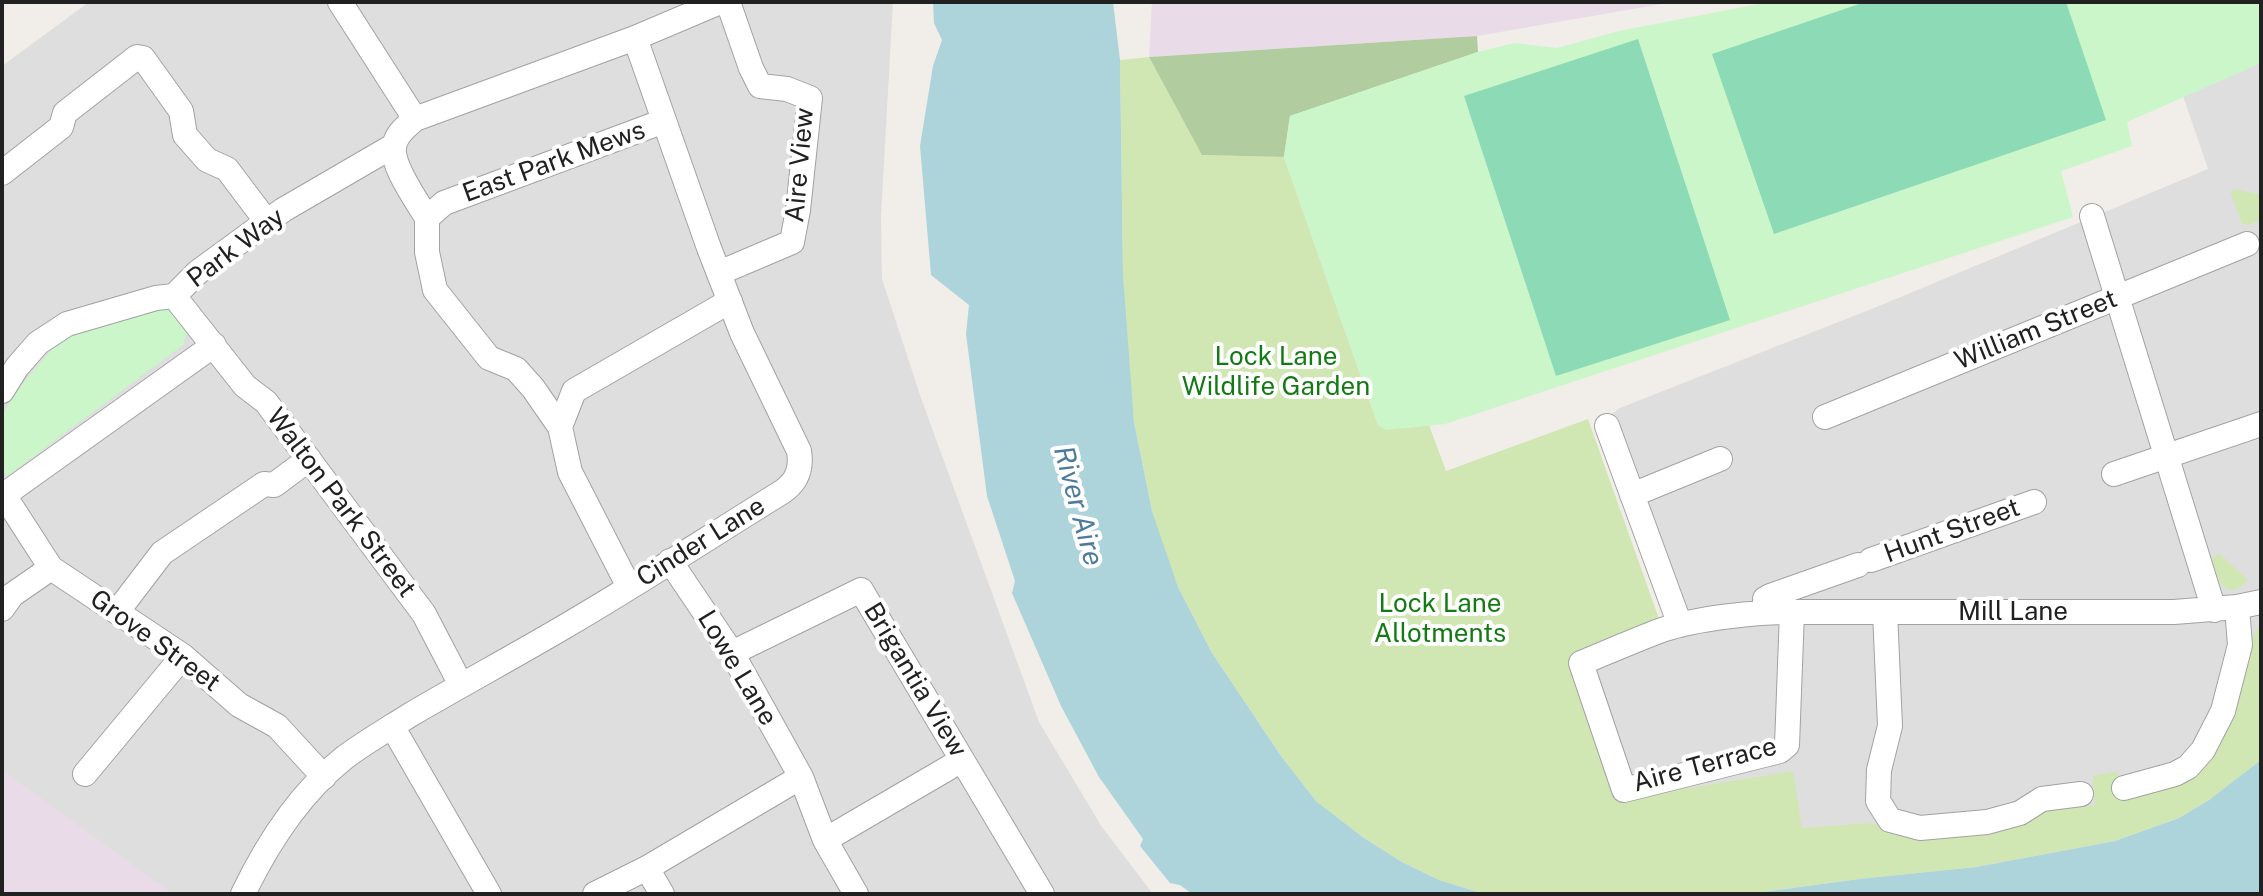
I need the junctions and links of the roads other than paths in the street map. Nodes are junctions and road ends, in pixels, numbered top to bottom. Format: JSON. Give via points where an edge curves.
{"nodes":[{"id":1,"x":340,"y":2,"type":"edge"},
{"id":2,"x":720,"y":2,"type":"edge"},
{"id":3,"x":728,"y":2,"type":"edge"},
{"id":4,"x":689,"y":8,"type":"edge"},
{"id":5,"x":635,"y":38,"type":"junction"},
{"id":6,"x":415,"y":119,"type":"junction"},
{"id":7,"x":664,"y":121,"type":"junction"},
{"id":8,"x":393,"y":146,"type":"junction"},
{"id":9,"x":2,"y":173,"type":"edge"},
{"id":10,"x":435,"y":210,"type":"junction"},
{"id":11,"x":2092,"y":216,"type":"dead end"},
{"id":12,"x":267,"y":222,"type":"junction"},
{"id":13,"x":2247,"y":244,"type":"dead end"},
{"id":14,"x":719,"y":273,"type":"junction"},
{"id":15,"x":174,"y":296,"type":"junction"},
{"id":16,"x":2118,"y":297,"type":"junction"},
{"id":17,"x":730,"y":301,"type":"junction"},
{"id":18,"x":214,"y":345,"type":"junction"},
{"id":19,"x":2,"y":391,"type":"edge"},
{"id":20,"x":1825,"y":417,"type":"dead end"},
{"id":21,"x":2261,"y":424,"type":"edge"},
{"id":22,"x":1607,"y":426,"type":"dead end"},
{"id":23,"x":560,"y":427,"type":"junction"},
{"id":24,"x":2166,"y":455,"type":"junction"},
{"id":25,"x":309,"y":459,"type":"junction"},
{"id":26,"x":1720,"y":459,"type":"dead end"},
{"id":27,"x":2114,"y":474,"type":"dead end"},
{"id":28,"x":3,"y":494,"type":"edge"},
{"id":29,"x":1632,"y":495,"type":"junction"},
{"id":30,"x":2034,"y":502,"type":"dead end"},
{"id":31,"x":670,"y":561,"type":"junction"},
{"id":32,"x":51,"y":568,"type":"junction"},
{"id":33,"x":629,"y":587,"type":"junction"},
{"id":34,"x":2261,"y":602,"type":"edge"},
{"id":35,"x":2,"y":609,"type":"edge"},
{"id":36,"x":2225,"y":609,"type":"junction"},
{"id":37,"x":117,"y":612,"type":"junction"},
{"id":38,"x":1765,"y":612,"type":"junction"},
{"id":39,"x":1792,"y":612,"type":"junction"},
{"id":40,"x":1885,"y":612,"type":"junction"},
{"id":41,"x":1680,"y":625,"type":"junction"},
{"id":42,"x":732,"y":653,"type":"junction"},
{"id":43,"x":183,"y":656,"type":"junction"},
{"id":44,"x":461,"y":685,"type":"junction"},
{"id":45,"x":392,"y":726,"type":"junction"},
{"id":46,"x":962,"y":760,"type":"junction"},
{"id":47,"x":85,"y":774,"type":"dead end"},
{"id":48,"x":324,"y":777,"type":"junction"},
{"id":49,"x":801,"y":777,"type":"junction"},
{"id":50,"x":2124,"y":788,"type":"dead end"},
{"id":51,"x":2081,"y":794,"type":"dead end"},
{"id":52,"x":825,"y":840,"type":"junction"},
{"id":53,"x":647,"y":868,"type":"junction"},
{"id":54,"x":243,"y":894,"type":"edge"},
{"id":55,"x":489,"y":894,"type":"edge"},
{"id":56,"x":595,"y":894,"type":"edge"},
{"id":57,"x":662,"y":894,"type":"edge"},
{"id":58,"x":856,"y":894,"type":"edge"},
{"id":59,"x":1042,"y":894,"type":"edge"}],
"edges":[{"from":1,"to":6,"type":"street"},
{"from":2,"to":4,"type":"street"},
{"from":3,"to":14,"type":"street","name":"Aire View","via":[[760,86],[810,98],[792,242]]},
{"from":4,"to":5,"type":"street"},
{"from":5,"to":6,"type":"street"},
{"from":5,"to":7,"type":"street","name":"Cinder Lane"},
{"from":6,"to":8,"type":"street","name":"Park Way"},
{"from":7,"to":10,"type":"street","name":"East Park Mews"},
{"from":7,"to":14,"type":"street","name":"Cinder Lane"},
{"from":8,"to":10,"type":"street","via":[[396,165]]},
{"from":8,"to":12,"type":"street","name":"Park Way"},
{"from":9,"to":12,"type":"street","via":[[61,127],[65,113],[137,57],[143,58],[181,111],[185,135],[207,160],[227,169]]},
{"from":10,"to":23,"type":"street","via":[[427,252],[435,290],[489,358],[516,369]]},
{"from":11,"to":16,"type":"street"},
{"from":12,"to":15,"type":"street","name":"Park Way"},
{"from":13,"to":16,"type":"street","name":"William Street"},
{"from":14,"to":17,"type":"street","name":"Cinder Lane"},
{"from":15,"to":18,"type":"street","name":"Walton Park Street"},
{"from":15,"to":19,"type":"street","name":"Park Way","via":[[67,324],[38,343]]},
{"from":16,"to":20,"type":"street","name":"William Street"},
{"from":16,"to":24,"type":"street"},
{"from":17,"to":23,"type":"street","via":[[574,391]]},
{"from":17,"to":31,"type":"street","name":"Cinder Lane","via":[[799,451],[800,470],[790,487]]},
{"from":18,"to":25,"type":"street","name":"Walton Park Street"},
{"from":18,"to":28,"type":"street"},
{"from":21,"to":24,"type":"street"},
{"from":22,"to":29,"type":"street"},
{"from":23,"to":33,"type":"street","via":[[570,472]]},
{"from":24,"to":27,"type":"street"},
{"from":24,"to":36,"type":"street"},
{"from":25,"to":37,"type":"street","via":[[162,553]]},
{"from":25,"to":44,"type":"street","name":"Walton Park Street","via":[[424,614]]},
{"from":26,"to":29,"type":"street"},
{"from":28,"to":32,"type":"street","name":"Grove Street"},
{"from":29,"to":41,"type":"street"},
{"from":30,"to":38,"type":"street","name":"Hunt Street","via":[[1770,596]]},
{"from":31,"to":33,"type":"street","name":"Cinder Lane"},
{"from":31,"to":42,"type":"street","name":"Lowe Lane"},
{"from":32,"to":35,"type":"street","via":[[12,595]]},
{"from":32,"to":37,"type":"street","name":"Grove Street"},
{"from":33,"to":44,"type":"street","name":"Cinder Lane"},
{"from":34,"to":36,"type":"street","name":"Mill Lane"},
{"from":36,"to":40,"type":"street","name":"Mill Lane"},
{"from":36,"to":50,"type":"street","via":[[2240,645],[2223,711],[2203,750],[2175,774]]},
{"from":37,"to":43,"type":"street","name":"Grove Street"},
{"from":38,"to":39,"type":"street","name":"Mill Lane"},
{"from":38,"to":41,"type":"street"},
{"from":39,"to":40,"type":"street","name":"Mill Lane"},
{"from":39,"to":41,"type":"street","name":"Aire Terrace","via":[[1787,745],[1624,790],[1581,663]]},
{"from":40,"to":51,"type":"street","via":[[1890,726],[1878,801],[1890,820],[1920,828],[1987,822],[2020,813],[2042,799]]},
{"from":42,"to":46,"type":"street","name":"Brigantia View","via":[[861,590]]},
{"from":42,"to":49,"type":"street","name":"Lowe Lane"},
{"from":43,"to":47,"type":"street"},
{"from":43,"to":48,"type":"street","name":"Grove Street","via":[[239,705],[277,726]]},
{"from":44,"to":45,"type":"street","name":"Cinder Lane"},
{"from":45,"to":48,"type":"street","name":"Cinder Lane"},
{"from":45,"to":55,"type":"street"},
{"from":46,"to":52,"type":"street"},
{"from":46,"to":59,"type":"street","name":"Brigantia View"},
{"from":48,"to":54,"type":"street","name":"Cinder Lane","via":[[269,845]]},
{"from":49,"to":52,"type":"street","name":"Lowe Lane"},
{"from":49,"to":53,"type":"street"},
{"from":52,"to":58,"type":"street","name":"Lowe Lane"},
{"from":53,"to":56,"type":"street"},
{"from":53,"to":57,"type":"street"}]}
